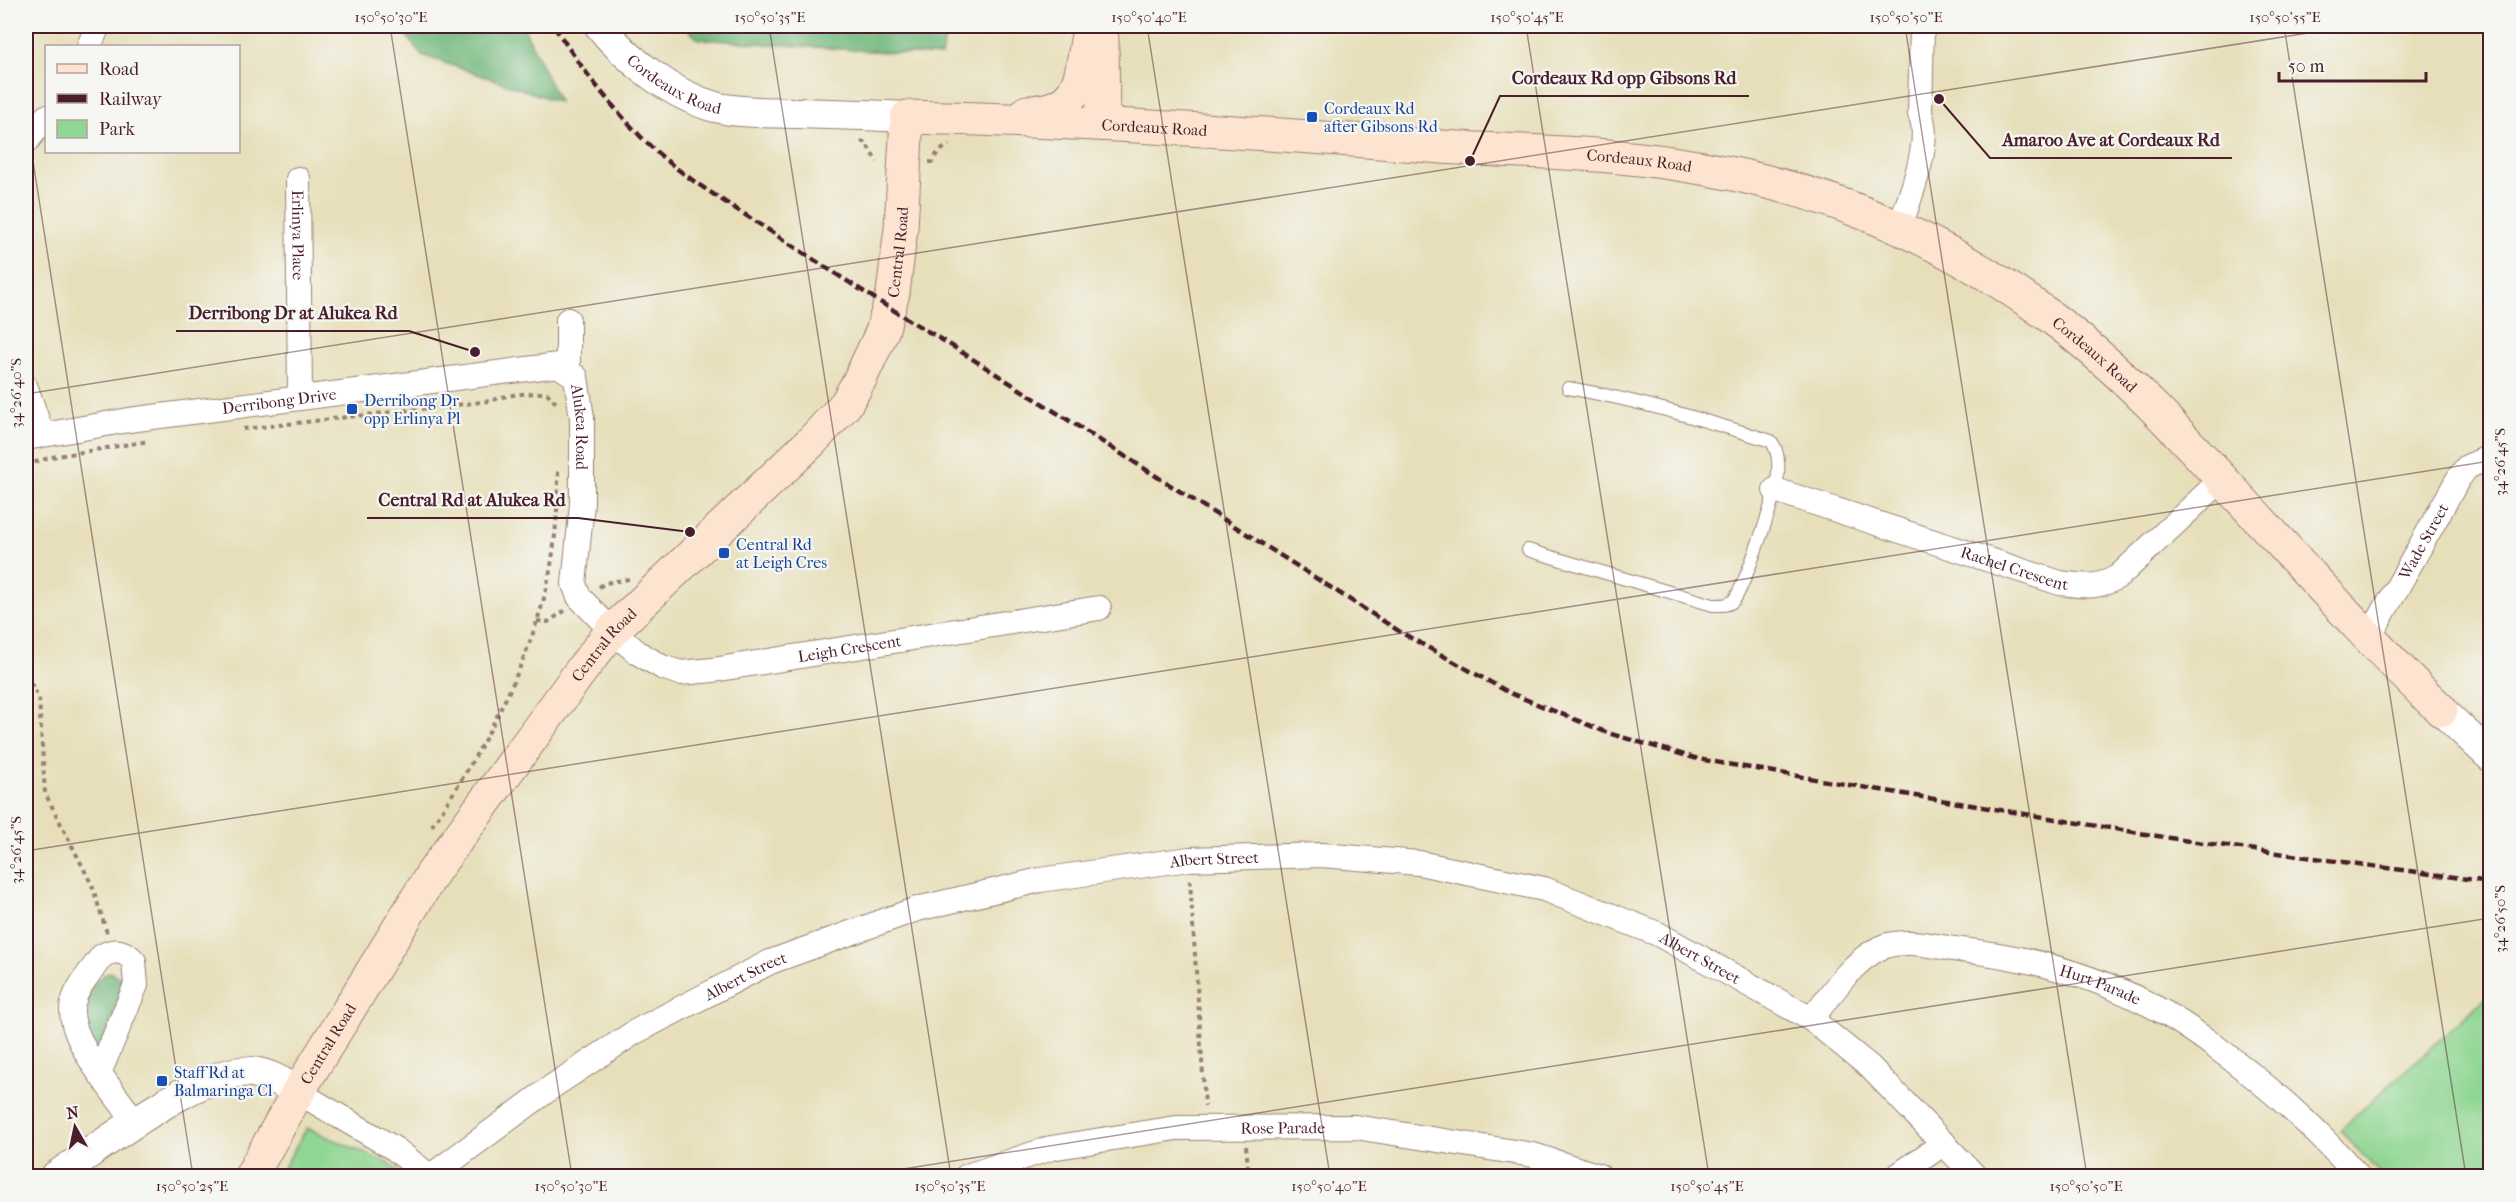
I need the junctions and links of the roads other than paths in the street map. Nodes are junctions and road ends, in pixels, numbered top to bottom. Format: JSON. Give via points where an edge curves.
{"nodes":[{"id":1,"x":98,"y":26,"type":"edge"},
{"id":2,"x":600,"y":26,"type":"edge"},
{"id":3,"x":1090,"y":26,"type":"edge"},
{"id":4,"x":1101,"y":26,"type":"edge"},
{"id":5,"x":1923,"y":26,"type":"edge"},
{"id":6,"x":89,"y":45,"type":"edge"},
{"id":7,"x":907,"y":117,"type":"junction"},
{"id":8,"x":45,"y":118,"type":"edge"},
{"id":9,"x":1103,"y":124,"type":"junction"},
{"id":10,"x":961,"y":130,"type":"junction"},
{"id":11,"x":26,"y":142,"type":"edge"},
{"id":12,"x":298,"y":179,"type":"dead end"},
{"id":13,"x":1892,"y":223,"type":"junction"},
{"id":14,"x":568,"y":320,"type":"dead end"},
{"id":15,"x":568,"y":370,"type":"junction"},
{"id":16,"x":26,"y":388,"type":"edge"},
{"id":17,"x":1568,"y":388,"type":"dead end"},
{"id":18,"x":300,"y":397,"type":"junction"},
{"id":19,"x":34,"y":436,"type":"edge"},
{"id":20,"x":2490,"y":457,"type":"edge"},
{"id":21,"x":2222,"y":479,"type":"junction"},
{"id":22,"x":1775,"y":490,"type":"junction"},
{"id":23,"x":1528,"y":550,"type":"dead end"},
{"id":24,"x":1099,"y":608,"type":"dead end"},
{"id":25,"x":612,"y":632,"type":"junction"},
{"id":26,"x":2369,"y":638,"type":"junction"},
{"id":27,"x":2441,"y":710,"type":"joint"},
{"id":28,"x":2490,"y":756,"type":"edge"},
{"id":29,"x":1811,"y":1019,"type":"junction"},
{"id":30,"x":100,"y":1071,"type":"junction"},
{"id":31,"x":298,"y":1092,"type":"junction"},
{"id":32,"x":136,"y":1123,"type":"junction"},
{"id":33,"x":1944,"y":1143,"type":"junction"},
{"id":34,"x":56,"y":1176,"type":"edge"},
{"id":35,"x":251,"y":1176,"type":"edge"},
{"id":36,"x":430,"y":1176,"type":"edge"},
{"id":37,"x":968,"y":1176,"type":"edge"},
{"id":38,"x":1599,"y":1176,"type":"edge"},
{"id":39,"x":1897,"y":1176,"type":"edge"},
{"id":40,"x":1975,"y":1176,"type":"edge"},
{"id":41,"x":2358,"y":1176,"type":"edge"}],
"edges":[{"from":1,"to":6,"type":"street"},
{"from":2,"to":7,"type":"street","name":"Cordeaux Road","via":[[630,58],[656,77],[714,107],[743,112]]},
{"from":3,"to":10,"type":"main road","via":[[1083,70],[1067,102],[1033,111],[985,112]]},
{"from":4,"to":9,"type":"main road"},
{"from":5,"to":13,"type":"street","via":[[1920,114]]},
{"from":7,"to":10,"type":"main road","name":"Cordeaux Road"},
{"from":7,"to":25,"type":"main road","name":"Central Road","via":[[893,293],[882,332],[860,381],[846,404],[812,441]]},
{"from":8,"to":11,"type":"street"},
{"from":9,"to":10,"type":"main road","name":"Cordeaux Road"},
{"from":9,"to":13,"type":"main road","name":"Cordeaux Road","via":[[1667,162],[1803,190]]},
{"from":12,"to":18,"type":"street","name":"Erlinya Place"},
{"from":13,"to":21,"type":"main road","name":"Cordeaux Road","via":[[1984,272],[2051,317],[2127,381]]},
{"from":14,"to":15,"type":"street","name":"Alukea Road"},
{"from":15,"to":18,"type":"street","name":"Derribong Drive","via":[[558,364],[547,364]]},
{"from":15,"to":25,"type":"street","name":"Alukea Road","via":[[576,377],[582,418],[582,504],[574,584],[580,599]]},
{"from":16,"to":19,"type":"street"},
{"from":17,"to":22,"type":"lane","via":[[1679,412],[1772,441],[1778,454]]},
{"from":18,"to":19,"type":"street","name":"Derribong Drive"},
{"from":20,"to":26,"type":"street","name":"Wade Street","via":[[2467,467],[2457,479]]},
{"from":21,"to":22,"type":"street","name":"Rachel Crescent","via":[[2119,576],[2106,584],[2089,586],[2060,583]]},
{"from":21,"to":26,"type":"main road","name":"Cordeaux Road"},
{"from":22,"to":23,"type":"lane","via":[[1742,586],[1733,601],[1725,605],[1713,605]]},
{"from":24,"to":25,"type":"street","name":"Leigh Crescent","via":[[680,673],[638,653]]},
{"from":25,"to":31,"type":"main road","name":"Central Road","via":[[434,871]]},
{"from":26,"to":27,"type":"main road","name":"Cordeaux Road"},
{"from":27,"to":28,"type":"street","name":"Cordeaux Road"},
{"from":29,"to":33,"type":"street","name":"Albert Street","via":[[1870,1067]]},
{"from":29,"to":36,"type":"street","name":"Albert Street","via":[[1658,934],[1544,889],[1419,863],[1321,855],[1189,859],[1040,880],[917,909],[770,962],[635,1032]]},
{"from":29,"to":41,"type":"street","name":"Hurt Parade","via":[[1859,961],[1882,947],[1906,944],[1985,952],[2050,967],[2101,983],[2158,1008],[2201,1037],[2266,1085],[2321,1135]]},
{"from":30,"to":30,"type":"street","via":[[80,1043],[72,1005],[102,956],[114,951],[134,961],[137,978]]},
{"from":30,"to":32,"type":"street"},
{"from":31,"to":32,"type":"street","via":[[263,1074],[236,1072],[202,1083]]},
{"from":31,"to":35,"type":"main road","name":"Central Road"},
{"from":31,"to":36,"type":"street","via":[[395,1149]]},
{"from":32,"to":34,"type":"street"},
{"from":33,"to":39,"type":"street"},
{"from":33,"to":40,"type":"street","name":"Albert Street"},
{"from":37,"to":38,"type":"street","name":"Rose Parade","via":[[1051,1148],[1176,1128],[1355,1126],[1533,1155]]}]}
